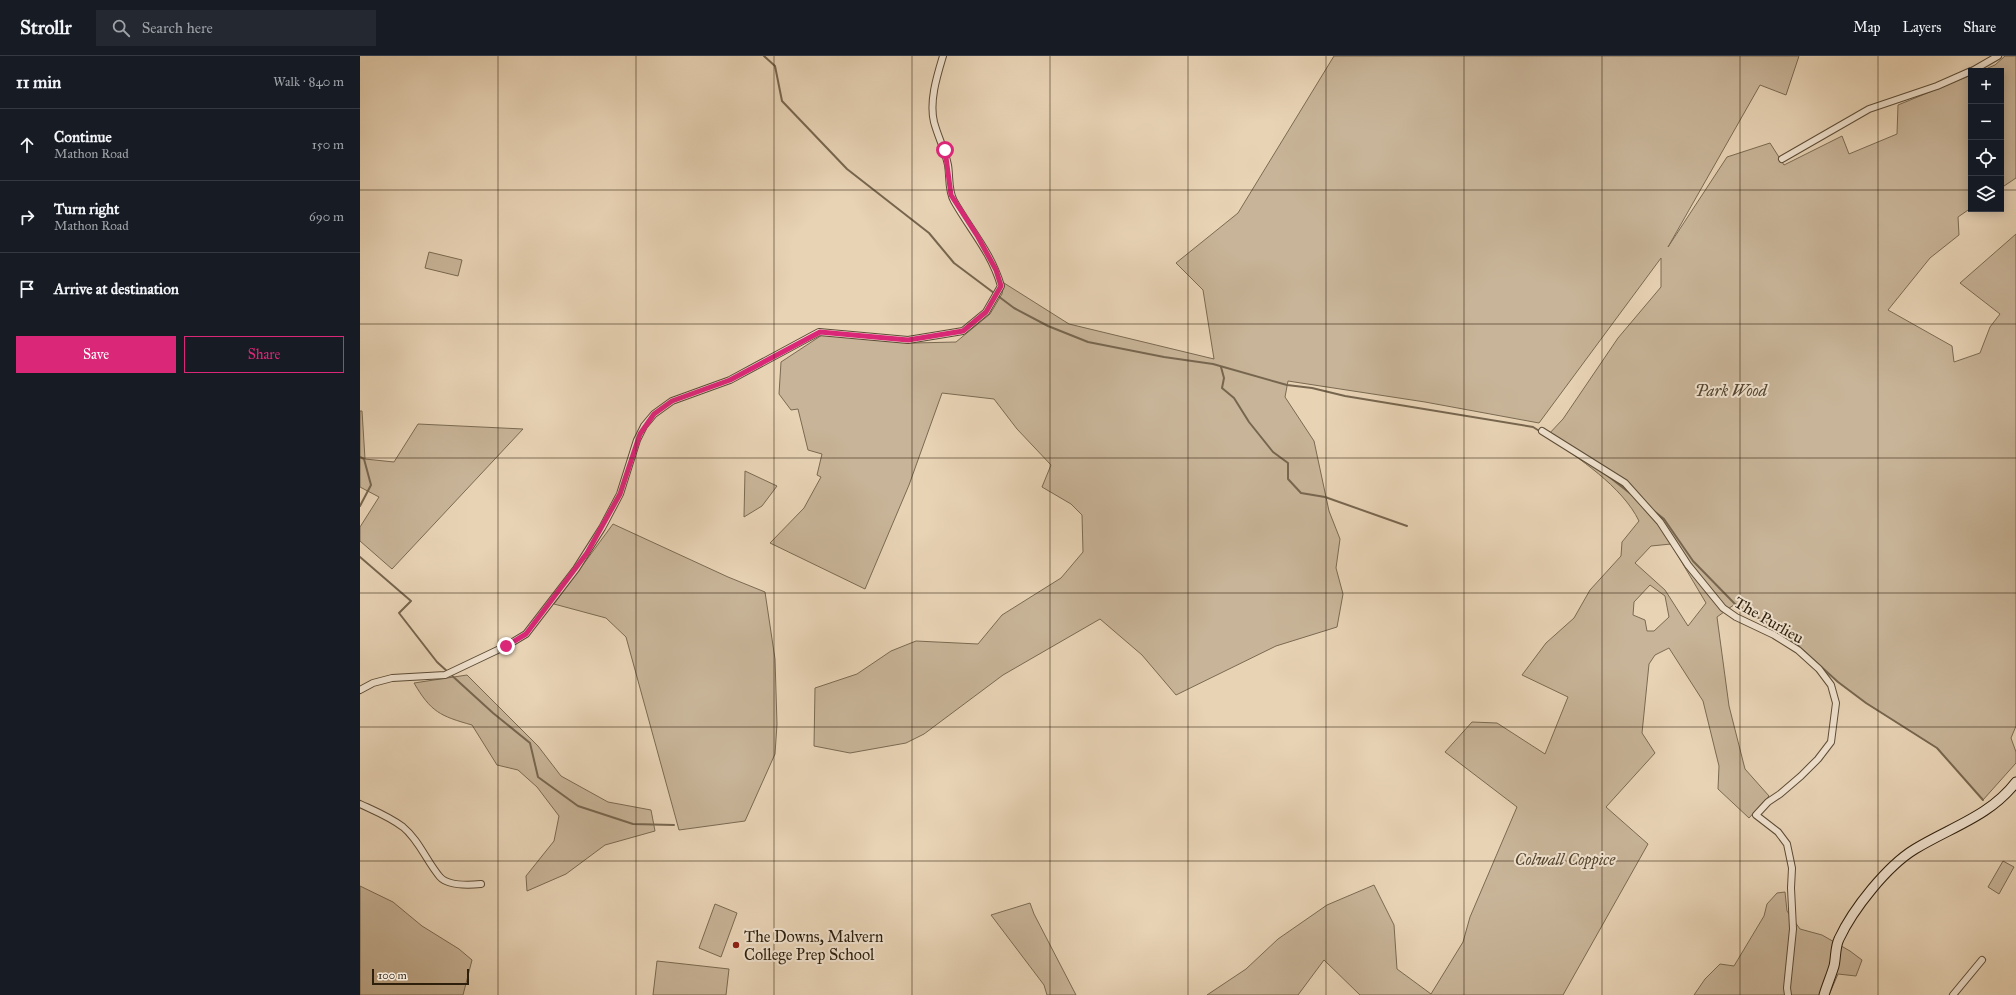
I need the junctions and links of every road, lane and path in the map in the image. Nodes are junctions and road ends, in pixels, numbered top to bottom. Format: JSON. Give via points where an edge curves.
{"nodes":[{"id":1,"x":943,"y":56,"type":"edge"},
{"id":2,"x":1998,"y":56,"type":"edge"},
{"id":3,"x":1976,"y":68,"type":"edge"},
{"id":4,"x":1968,"y":72,"type":"edge"},
{"id":5,"x":1782,"y":159,"type":"dead end"},
{"id":6,"x":1542,"y":431,"type":"dead end"},
{"id":7,"x":360,"y":690,"type":"edge"},
{"id":8,"x":2016,"y":782,"type":"edge"},
{"id":9,"x":360,"y":804,"type":"edge"},
{"id":10,"x":481,"y":884,"type":"dead end"},
{"id":11,"x":1982,"y":960,"type":"dead end"},
{"id":12,"x":1788,"y":995,"type":"edge"},
{"id":13,"x":1824,"y":995,"type":"edge"},
{"id":14,"x":1953,"y":995,"type":"edge"}],
"edges":[{"from":1,"to":7,"type":"street","via":[[937,74],[932,108],[934,122],[945,150],[951,195],[978,237],[996,270],[1001,286],[986,312],[963,331],[908,340],[820,332],[730,380],[672,401],[654,414],[644,426],[620,494],[602,528],[576,569],[526,634],[445,675],[392,678]]},
{"from":2,"to":3,"type":"street"},
{"from":4,"to":5,"type":"street","via":[[1937,86],[1869,109]]},
{"from":6,"to":12,"type":"street","name":"The Purlieu","via":[[1625,483],[1660,522],[1688,565],[1723,608],[1774,634],[1798,650],[1819,669],[1831,685],[1836,703],[1831,742],[1801,776],[1756,815],[1778,832],[1787,844],[1792,868],[1793,929]]},
{"from":8,"to":13,"type":"main road","via":[[1999,802],[1914,849],[1884,876],[1838,940],[1834,965]]},
{"from":9,"to":10,"type":"street","via":[[387,816],[404,828],[441,878],[465,886]]},
{"from":11,"to":14,"type":"street"}]}
